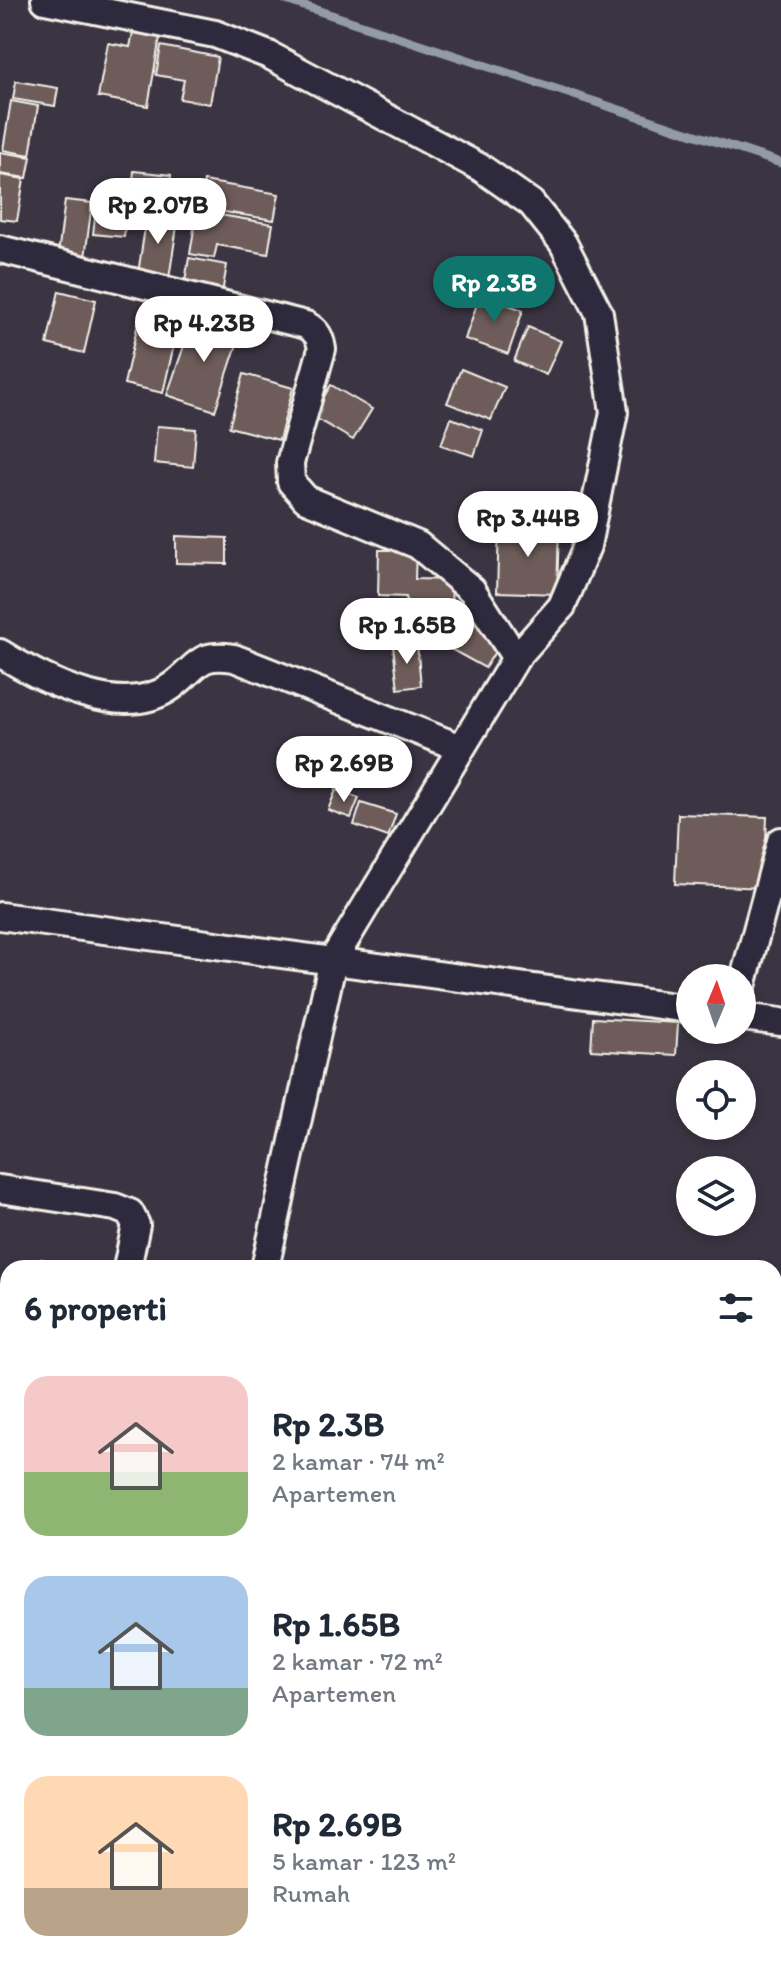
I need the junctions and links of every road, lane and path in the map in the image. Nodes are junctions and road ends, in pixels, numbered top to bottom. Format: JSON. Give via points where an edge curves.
{"nodes":[{"id":1,"x":45,"y":0,"type":"edge"},
{"id":2,"x":0,"y":249,"type":"edge"},
{"id":3,"x":0,"y":653,"type":"edge"},
{"id":4,"x":516,"y":658,"type":"junction"},
{"id":5,"x":461,"y":748,"type":"junction"},
{"id":6,"x":781,"y":841,"type":"edge"},
{"id":7,"x":0,"y":916,"type":"edge"},
{"id":8,"x":333,"y":960,"type":"junction"},
{"id":9,"x":748,"y":964,"type":"edge"},
{"id":10,"x":676,"y":1007,"type":"edge"},
{"id":11,"x":756,"y":1019,"type":"edge"},
{"id":12,"x":781,"y":1022,"type":"edge"},
{"id":13,"x":0,"y":1189,"type":"edge"},
{"id":14,"x":129,"y":1260,"type":"edge"},
{"id":15,"x":267,"y":1260,"type":"edge"}],
"edges":[{"from":1,"to":4,"type":"street","via":[[215,34],[269,55],[481,168],[531,203],[563,243],[599,313],[614,412],[587,546],[562,606]]},
{"from":2,"to":4,"type":"street","via":[[314,329],[322,349],[290,463],[291,482],[306,499],[418,545],[472,590]]},
{"from":3,"to":5,"type":"street","via":[[51,683],[139,701],[171,687],[209,656],[234,658]]},
{"from":4,"to":5,"type":"street"},
{"from":5,"to":8,"type":"street"},
{"from":6,"to":9,"type":"street"},
{"from":7,"to":8,"type":"street"},
{"from":8,"to":10,"type":"street"},
{"from":8,"to":15,"type":"street"},
{"from":11,"to":12,"type":"street"},
{"from":13,"to":14,"type":"street","via":[[130,1213],[136,1225]]}]}
